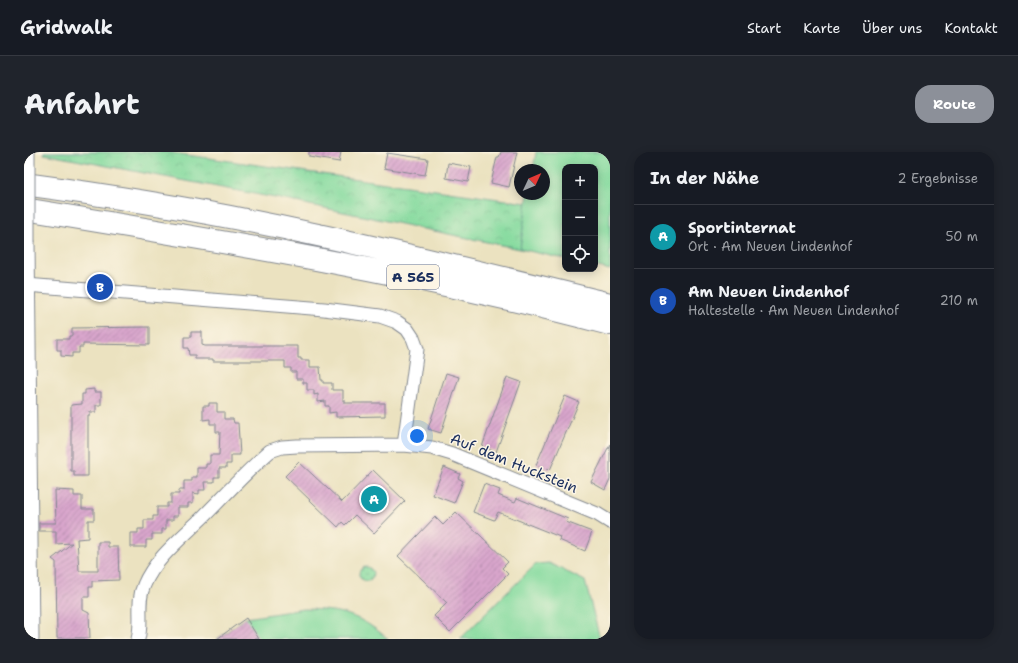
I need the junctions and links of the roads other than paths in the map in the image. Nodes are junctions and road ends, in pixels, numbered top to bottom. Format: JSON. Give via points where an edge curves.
{"nodes":[{"id":1,"x":24,"y":167,"type":"edge"},
{"id":2,"x":24,"y":209,"type":"edge"},
{"id":3,"x":26,"y":285,"type":"junction"},
{"id":4,"x":610,"y":304,"type":"edge"},
{"id":5,"x":610,"y":324,"type":"edge"},
{"id":6,"x":404,"y":445,"type":"junction"},
{"id":7,"x":26,"y":506,"type":"edge"},
{"id":8,"x":610,"y":522,"type":"edge"},
{"id":9,"x":29,"y":639,"type":"edge"},
{"id":10,"x":138,"y":639,"type":"edge"}],
"edges":[{"from":1,"to":3,"type":"main road","bridge":true},
{"from":1,"to":4,"type":"highway","number":"A 565","via":[[210,214],[416,256]]},
{"from":2,"to":5,"type":"highway","number":"A 565","via":[[214,239],[348,264]]},
{"from":3,"to":6,"type":"street","via":[[324,309],[380,316],[397,322],[407,329],[417,348]]},
{"from":3,"to":7,"type":"main road"},
{"from":6,"to":8,"type":"street","name":"Auf dem Huckstein","via":[[432,448],[452,454],[597,514]]},
{"from":6,"to":10,"type":"street","name":"Auf dem Huckstein","via":[[282,447],[270,451],[171,548],[149,574],[139,602]]},
{"from":7,"to":9,"type":"main road"}]}
